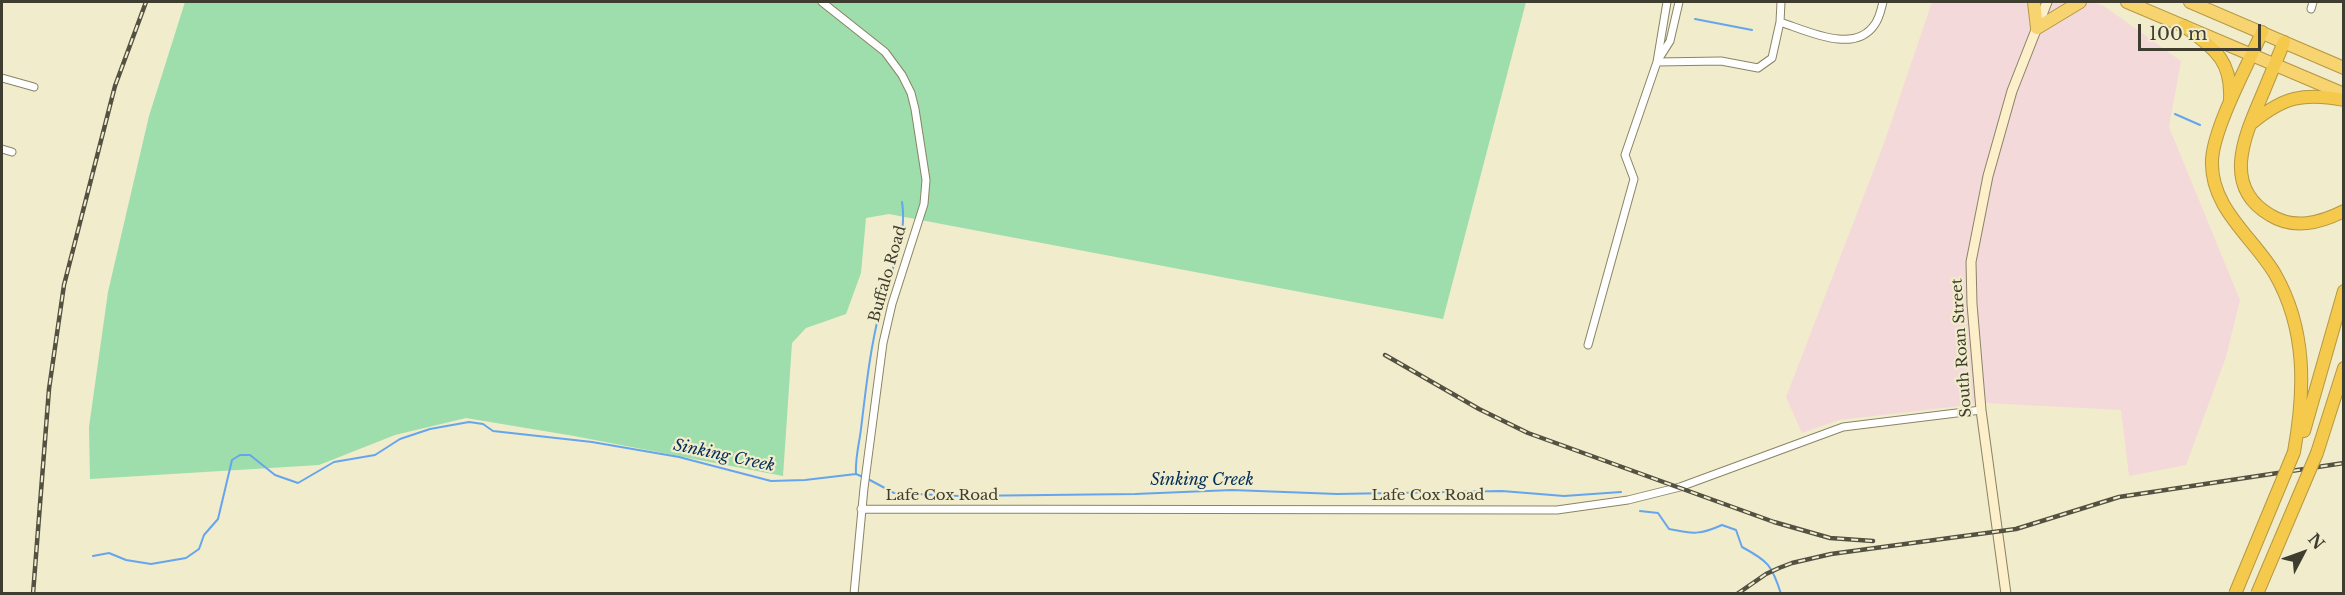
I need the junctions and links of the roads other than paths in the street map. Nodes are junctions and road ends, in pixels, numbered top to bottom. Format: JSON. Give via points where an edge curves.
{"nodes":[{"id":1,"x":822,"y":2,"type":"edge"},
{"id":2,"x":1667,"y":2,"type":"edge"},
{"id":3,"x":1679,"y":2,"type":"edge"},
{"id":4,"x":1781,"y":2,"type":"edge"},
{"id":5,"x":1883,"y":2,"type":"edge"},
{"id":6,"x":2034,"y":2,"type":"edge"},
{"id":7,"x":2047,"y":2,"type":"edge"},
{"id":8,"x":2080,"y":2,"type":"edge"},
{"id":9,"x":2127,"y":2,"type":"edge"},
{"id":10,"x":2190,"y":2,"type":"edge"},
{"id":11,"x":1780,"y":22,"type":"junction"},
{"id":12,"x":2184,"y":26,"type":"junction"},
{"id":13,"x":2037,"y":28,"type":"junction"},
{"id":14,"x":2262,"y":32,"type":"junction"},
{"id":15,"x":2284,"y":42,"type":"junction"},
{"id":16,"x":2252,"y":55,"type":"junction"},
{"id":17,"x":1657,"y":62,"type":"junction"},
{"id":18,"x":2275,"y":64,"type":"junction"},
{"id":19,"x":2343,"y":68,"type":"edge"},
{"id":20,"x":2,"y":78,"type":"edge"},
{"id":21,"x":34,"y":87,"type":"dead end"},
{"id":22,"x":2343,"y":94,"type":"edge"},
{"id":23,"x":2343,"y":100,"type":"edge"},
{"id":24,"x":2229,"y":108,"type":"junction"},
{"id":25,"x":2249,"y":126,"type":"junction"},
{"id":26,"x":2,"y":149,"type":"edge"},
{"id":27,"x":12,"y":152,"type":"dead end"},
{"id":28,"x":2343,"y":211,"type":"edge"},
{"id":29,"x":2343,"y":291,"type":"edge"},
{"id":30,"x":1588,"y":345,"type":"dead end"},
{"id":31,"x":2343,"y":368,"type":"edge"},
{"id":32,"x":2343,"y":391,"type":"edge"},
{"id":33,"x":1981,"y":410,"type":"junction"},
{"id":34,"x":2326,"y":422,"type":"junction"},
{"id":35,"x":2294,"y":452,"type":"junction"},
{"id":36,"x":861,"y":509,"type":"junction"},
{"id":37,"x":854,"y":594,"type":"edge"},
{"id":38,"x":2006,"y":594,"type":"edge"},
{"id":39,"x":2235,"y":594,"type":"edge"},
{"id":40,"x":2257,"y":594,"type":"edge"}],
"edges":[{"from":1,"to":36,"type":"street","name":"Buffalo Road","via":[[885,52],[902,75],[915,109],[926,180],[924,204],[883,344]]},
{"from":2,"to":17,"type":"street"},
{"from":3,"to":17,"type":"street","via":[[1670,41]]},
{"from":4,"to":11,"type":"street"},
{"from":5,"to":11,"type":"street","via":[[1877,22],[1857,39],[1836,39]]},
{"from":6,"to":13,"type":"highway"},
{"from":7,"to":13,"type":"main road","name":"South Roan Street"},
{"from":8,"to":13,"type":"highway"},
{"from":9,"to":12,"type":"highway"},
{"from":10,"to":14,"type":"highway"},
{"from":11,"to":17,"type":"street","via":[[1772,58],[1758,68],[1721,61]]},
{"from":12,"to":16,"type":"highway"},
{"from":12,"to":24,"type":"highway","via":[[2223,60],[2230,85]]},
{"from":13,"to":33,"type":"main road","name":"South Roan Street","via":[[2009,102],[1986,185],[1971,262]]},
{"from":14,"to":15,"type":"highway"},
{"from":14,"to":16,"type":"highway"},
{"from":15,"to":18,"type":"highway"},
{"from":15,"to":19,"type":"highway"},
{"from":16,"to":18,"type":"highway"},
{"from":16,"to":24,"type":"highway"},
{"from":17,"to":30,"type":"street","via":[[1625,155],[1634,180]]},
{"from":18,"to":22,"type":"highway"},
{"from":18,"to":25,"type":"highway"},
{"from":20,"to":21,"type":"street"},
{"from":23,"to":25,"type":"highway","via":[[2312,95],[2294,98],[2272,108]]},
{"from":24,"to":35,"type":"highway","via":[[2214,146],[2213,177],[2221,201],[2266,261],[2291,309],[2303,368]]},
{"from":25,"to":28,"type":"highway","via":[[2242,145],[2241,171],[2253,202],[2285,222],[2299,224]]},
{"from":26,"to":27,"type":"street"},
{"from":29,"to":35,"type":"highway","via":[[2315,397]]},
{"from":31,"to":34,"type":"highway"},
{"from":32,"to":34,"type":"highway"},
{"from":33,"to":36,"type":"street","name":"Lafe Cox Road","via":[[1843,427],[1680,487],[1628,500],[1557,510]]},
{"from":33,"to":38,"type":"main road","name":"South Roan Street"},
{"from":34,"to":40,"type":"highway","bridge":true,"via":[[2317,453]]},
{"from":35,"to":39,"type":"highway","bridge":true},
{"from":36,"to":37,"type":"street","name":"Buffalo Road"}]}
